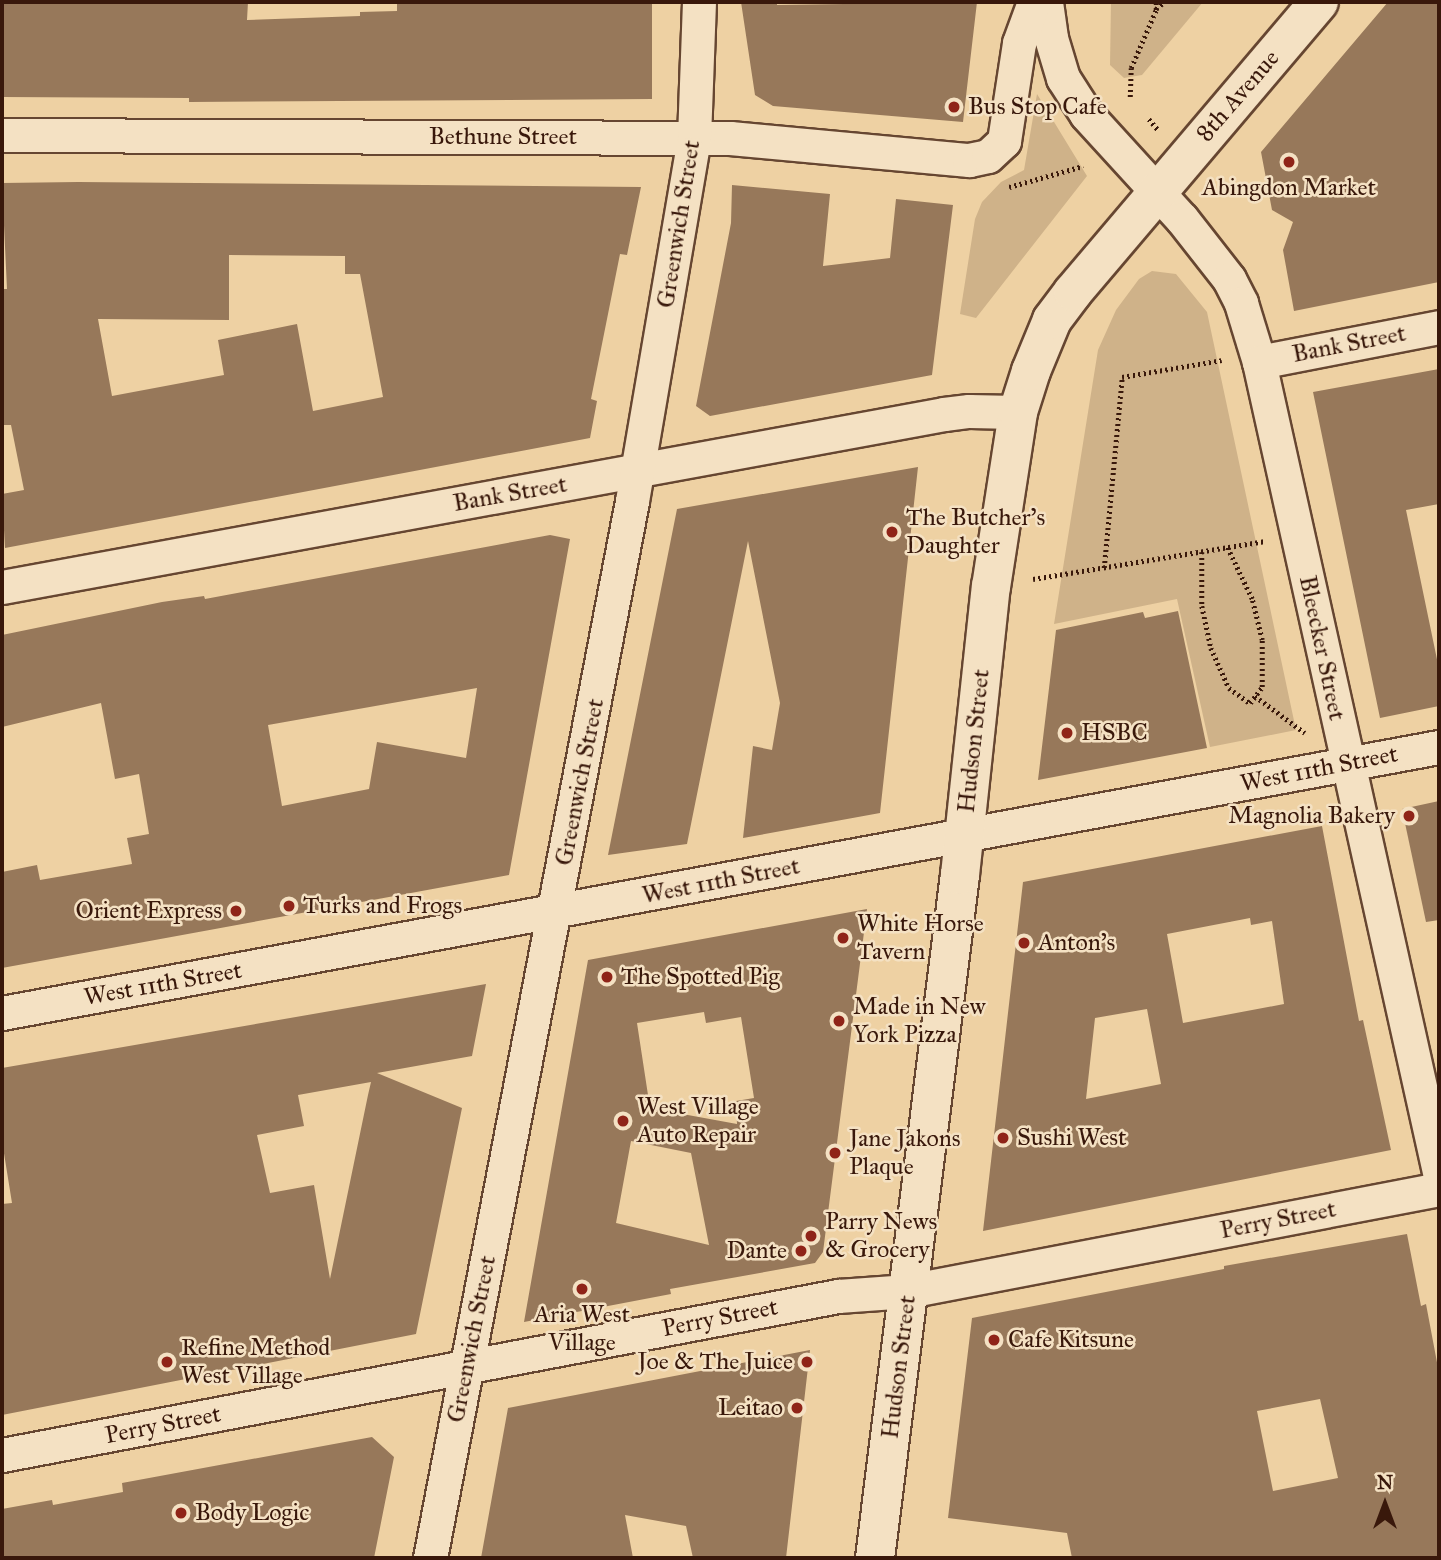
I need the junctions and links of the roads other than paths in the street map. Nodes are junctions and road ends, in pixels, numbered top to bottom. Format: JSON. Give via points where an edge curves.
{"nodes":[{"id":1,"x":699,"y":2,"type":"edge"},
{"id":2,"x":1034,"y":2,"type":"edge"},
{"id":3,"x":1046,"y":2,"type":"edge"},
{"id":4,"x":1319,"y":2,"type":"edge"},
{"id":5,"x":2,"y":135,"type":"edge"},
{"id":6,"x":694,"y":138,"type":"junction"},
{"id":7,"x":1157,"y":191,"type":"junction"},
{"id":8,"x":1439,"y":327,"type":"edge"},
{"id":9,"x":1247,"y":359,"type":"junction"},
{"id":10,"x":1018,"y":412,"type":"junction"},
{"id":11,"x":637,"y":470,"type":"junction"},
{"id":12,"x":2,"y":587,"type":"edge"},
{"id":13,"x":1439,"y":747,"type":"edge"},
{"id":14,"x":1348,"y":764,"type":"junction"},
{"id":15,"x":962,"y":836,"type":"junction"},
{"id":16,"x":555,"y":913,"type":"junction"},
{"id":17,"x":2,"y":1013,"type":"edge"},
{"id":18,"x":1439,"y":1172,"type":"edge"},
{"id":19,"x":1439,"y":1189,"type":"edge"},
{"id":20,"x":908,"y":1291,"type":"junction"},
{"id":21,"x":466,"y":1367,"type":"junction"},
{"id":22,"x":2,"y":1455,"type":"edge"},
{"id":23,"x":430,"y":1558,"type":"edge"},
{"id":24,"x":875,"y":1558,"type":"edge"}],
"edges":[{"from":1,"to":6,"type":"street","name":"Greenwich Street"},
{"from":2,"to":6,"type":"street","name":"Bethune Street","via":[[1019,43],[1006,133],[988,156],[969,160]]},
{"from":3,"to":7,"type":"street","via":[[1063,78],[1086,114]]},
{"from":4,"to":7,"type":"main road","name":"8th Avenue"},
{"from":5,"to":6,"type":"street","name":"Bethune Street"},
{"from":6,"to":11,"type":"street","name":"Greenwich Street"},
{"from":7,"to":9,"type":"street","name":"Bleecker Street","via":[[1228,279],[1241,303]]},
{"from":7,"to":10,"type":"main road","name":"Hudson Street","via":[[1052,320]]},
{"from":8,"to":9,"type":"street","name":"Bank Street"},
{"from":9,"to":14,"type":"street","name":"Bleecker Street","via":[[1297,536]]},
{"from":10,"to":11,"type":"street","name":"Bank Street","via":[[944,414]]},
{"from":10,"to":15,"type":"main road","name":"Hudson Street","via":[[991,587]]},
{"from":11,"to":12,"type":"street","name":"Bank Street"},
{"from":11,"to":16,"type":"street","name":"Greenwich Street"},
{"from":13,"to":14,"type":"street","name":"West 11th Street"},
{"from":14,"to":15,"type":"street","name":"West 11th Street"},
{"from":14,"to":18,"type":"street","name":"Bleecker Street"},
{"from":15,"to":16,"type":"street","name":"West 11th Street"},
{"from":15,"to":20,"type":"main road","name":"Hudson Street"},
{"from":16,"to":17,"type":"street","name":"West 11th Street"},
{"from":16,"to":21,"type":"street","name":"Greenwich Street"},
{"from":19,"to":20,"type":"street","name":"Perry Street"},
{"from":20,"to":21,"type":"street","name":"Perry Street","via":[[838,1296]]},
{"from":20,"to":24,"type":"main road","name":"Hudson Street"},
{"from":21,"to":22,"type":"street","name":"Perry Street"},
{"from":21,"to":23,"type":"street","name":"Greenwich Street"}]}
